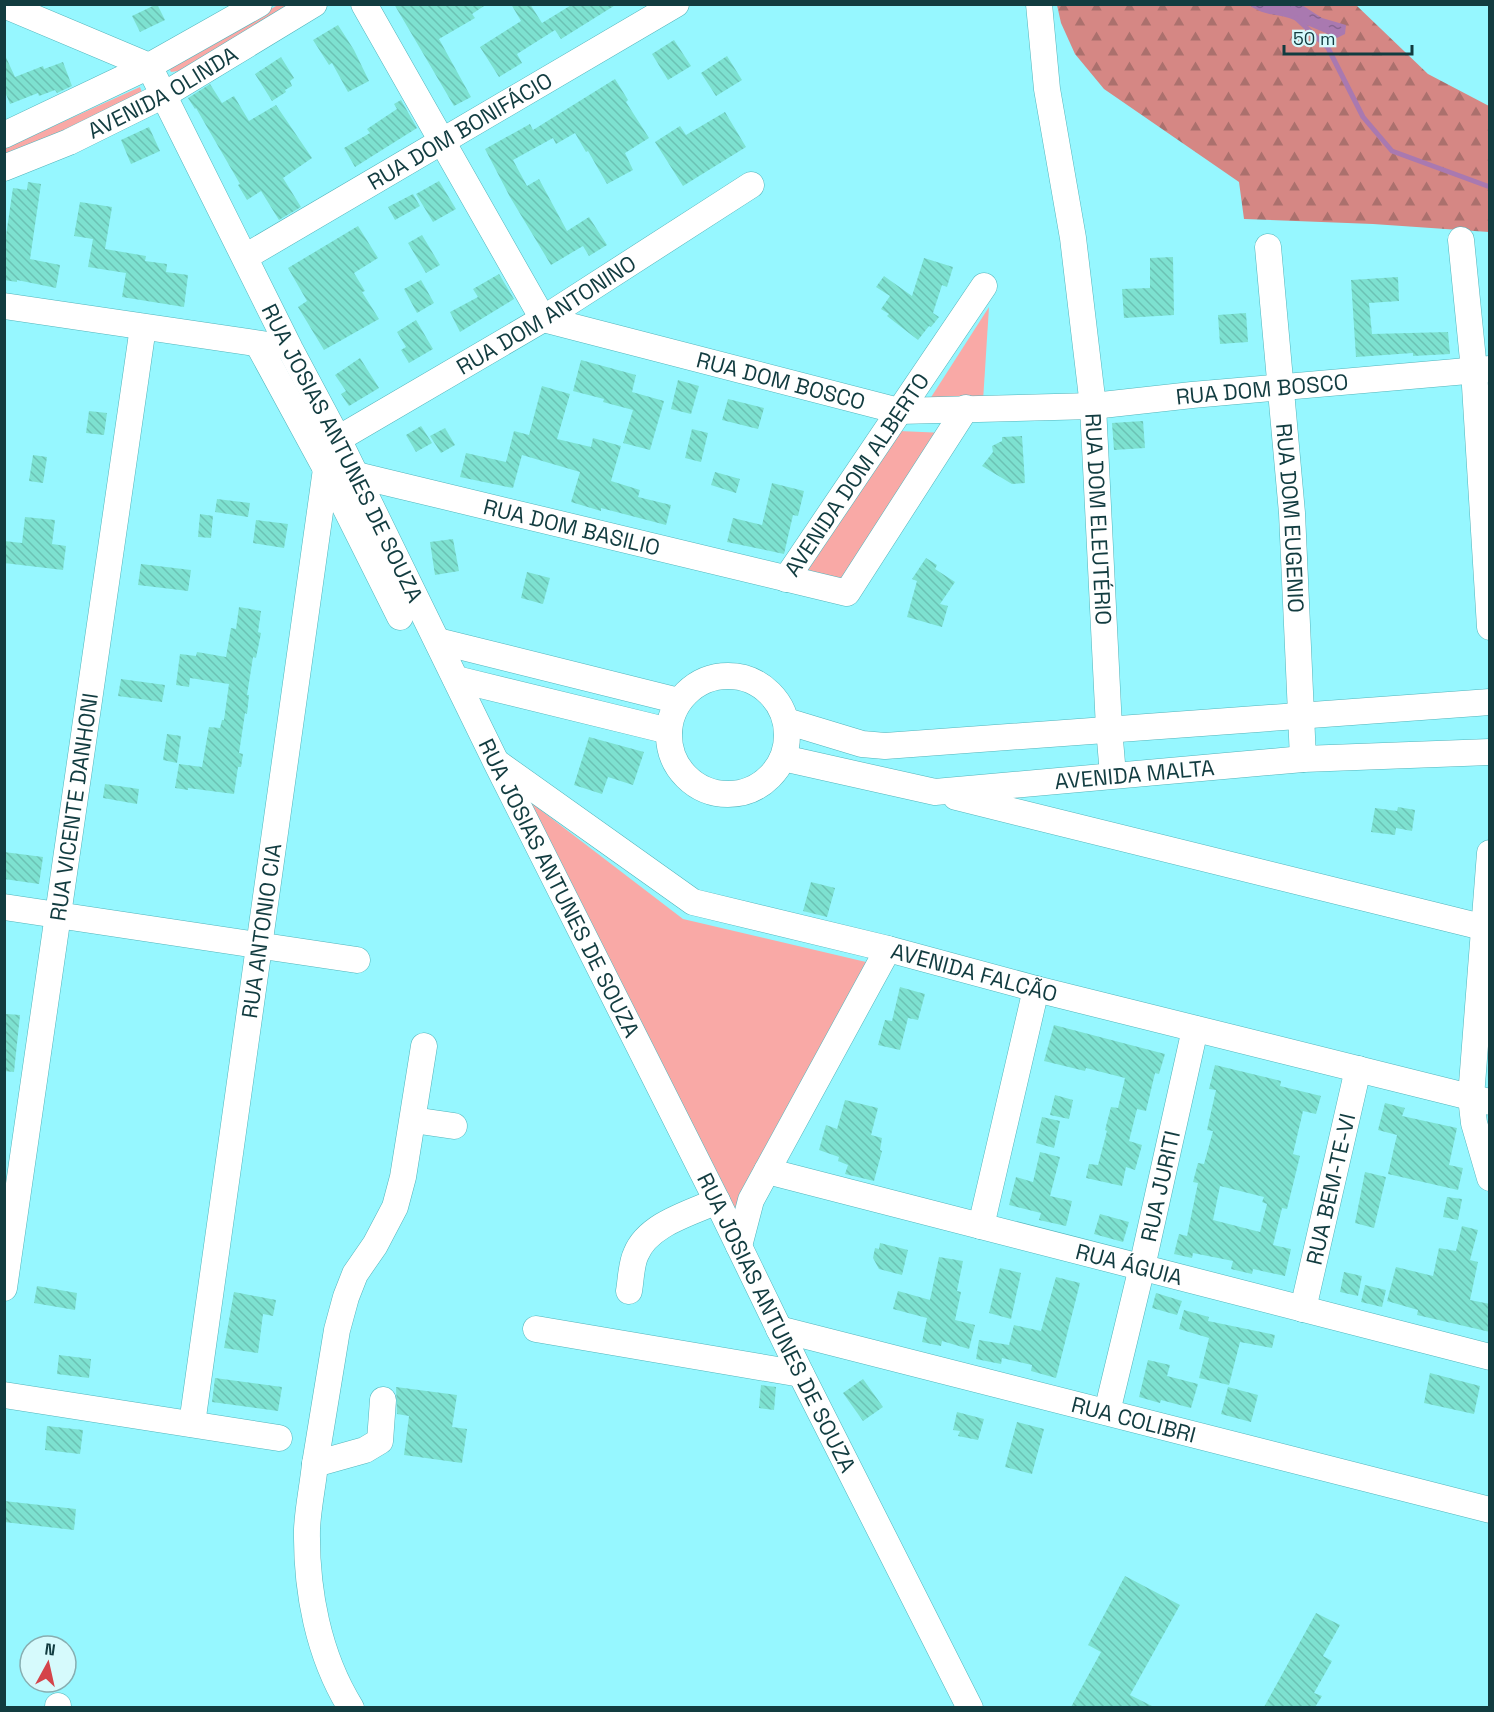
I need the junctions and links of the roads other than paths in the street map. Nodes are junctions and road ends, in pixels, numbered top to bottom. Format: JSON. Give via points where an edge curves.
{"nodes":[{"id":1,"x":259,"y":4,"type":"edge"},
{"id":2,"x":314,"y":4,"type":"edge"},
{"id":3,"x":364,"y":4,"type":"edge"},
{"id":4,"x":676,"y":4,"type":"edge"},
{"id":5,"x":1039,"y":4,"type":"edge"},
{"id":6,"x":4,"y":5,"type":"edge"},
{"id":7,"x":149,"y":66,"type":"junction"},
{"id":8,"x":164,"y":95,"type":"junction"},
{"id":9,"x":4,"y":135,"type":"edge"},
{"id":10,"x":442,"y":142,"type":"junction"},
{"id":11,"x":4,"y":168,"type":"edge"},
{"id":12,"x":751,"y":185,"type":"dead end"},
{"id":13,"x":1461,"y":240,"type":"dead end"},
{"id":14,"x":1268,"y":247,"type":"dead end"},
{"id":15,"x":245,"y":257,"type":"junction"},
{"id":16,"x":984,"y":286,"type":"dead end"},
{"id":17,"x":4,"y":306,"type":"edge"},
{"id":18,"x":543,"y":319,"type":"junction"},
{"id":19,"x":143,"y":327,"type":"junction"},
{"id":20,"x":258,"y":344,"type":"junction"},
{"id":21,"x":290,"y":349,"type":"junction"},
{"id":22,"x":1482,"y":370,"type":"edge"},
{"id":23,"x":1279,"y":388,"type":"junction"},
{"id":24,"x":1093,"y":406,"type":"junction"},
{"id":25,"x":966,"y":408,"type":"junction"},
{"id":26,"x":899,"y":411,"type":"junction"},
{"id":27,"x":338,"y":439,"type":"junction"},
{"id":28,"x":326,"y":469,"type":"junction"},
{"id":29,"x":356,"y":475,"type":"junction"},
{"id":30,"x":786,"y":579,"type":"junction"},
{"id":31,"x":400,"y":616,"type":"dead end"},
{"id":32,"x":1490,"y":627,"type":"edge"},
{"id":33,"x":438,"y":641,"type":"junction"},
{"id":34,"x":456,"y":679,"type":"junction"},
{"id":35,"x":679,"y":701,"type":"junction"},
{"id":36,"x":1490,"y":702,"type":"edge"},
{"id":37,"x":1301,"y":715,"type":"junction"},
{"id":38,"x":786,"y":721,"type":"junction"},
{"id":39,"x":1108,"y":728,"type":"junction"},
{"id":40,"x":669,"y":731,"type":"junction"},
{"id":41,"x":1490,"y":752,"type":"edge"},
{"id":42,"x":783,"y":758,"type":"junction"},
{"id":43,"x":1303,"y":759,"type":"junction"},
{"id":44,"x":496,"y":762,"type":"junction"},
{"id":45,"x":1113,"y":775,"type":"junction"},
{"id":46,"x":935,"y":792,"type":"junction"},
{"id":47,"x":1490,"y":853,"type":"edge"},
{"id":48,"x":4,"y":907,"type":"edge"},
{"id":49,"x":58,"y":915,"type":"junction"},
{"id":50,"x":1487,"y":928,"type":"edge"},
{"id":51,"x":259,"y":945,"type":"junction"},
{"id":52,"x":888,"y":949,"type":"junction"},
{"id":53,"x":357,"y":960,"type":"dead end"},
{"id":54,"x":1036,"y":989,"type":"junction"},
{"id":55,"x":1195,"y":1029,"type":"junction"},
{"id":56,"x":424,"y":1046,"type":"dead end"},
{"id":57,"x":1358,"y":1070,"type":"junction"},
{"id":58,"x":1480,"y":1100,"type":"edge"},
{"id":59,"x":413,"y":1119,"type":"junction"},
{"id":60,"x":454,"y":1125,"type":"dead end"},
{"id":61,"x":767,"y":1171,"type":"junction"},
{"id":62,"x":1490,"y":1178,"type":"edge"},
{"id":63,"x":717,"y":1201,"type":"junction"},
{"id":64,"x":981,"y":1226,"type":"junction"},
{"id":65,"x":739,"y":1246,"type":"junction"},
{"id":66,"x":1142,"y":1267,"type":"junction"},
{"id":67,"x":4,"y":1288,"type":"edge"},
{"id":68,"x":630,"y":1291,"type":"dead end"},
{"id":69,"x":1304,"y":1309,"type":"junction"},
{"id":70,"x":536,"y":1329,"type":"dead end"},
{"id":71,"x":778,"y":1329,"type":"junction"},
{"id":72,"x":1490,"y":1357,"type":"edge"},
{"id":73,"x":801,"y":1374,"type":"junction"},
{"id":74,"x":4,"y":1395,"type":"edge"},
{"id":75,"x":383,"y":1400,"type":"dead end"},
{"id":76,"x":1107,"y":1412,"type":"junction"},
{"id":77,"x":192,"y":1424,"type":"junction"},
{"id":78,"x":279,"y":1438,"type":"dead end"},
{"id":79,"x":315,"y":1464,"type":"junction"},
{"id":80,"x":1490,"y":1510,"type":"edge"},
{"id":81,"x":351,"y":1707,"type":"edge"},
{"id":82,"x":970,"y":1707,"type":"edge"}],
"edges":[{"from":1,"to":7,"type":"street","name":"AVENIDA OLINDA"},
{"from":2,"to":8,"type":"street","name":"AVENIDA OLINDA"},
{"from":3,"to":10,"type":"street"},
{"from":4,"to":10,"type":"street","name":"RUA DOM BONIFÁCIO"},
{"from":5,"to":24,"type":"street","name":"RUA DOM ELEUTÉRIO","via":[[1047,89],[1073,237]]},
{"from":6,"to":7,"type":"street"},
{"from":7,"to":8,"type":"street","name":"RUA JOSIAS ANTUNES DE SOUZA"},
{"from":7,"to":9,"type":"street","name":"AVENIDA OLINDA"},
{"from":8,"to":11,"type":"street","name":"AVENIDA OLINDA","via":[[69,142]]},
{"from":8,"to":15,"type":"street","name":"RUA JOSIAS ANTUNES DE SOUZA"},
{"from":10,"to":15,"type":"street","name":"RUA DOM BONIFÁCIO"},
{"from":10,"to":18,"type":"street"},
{"from":12,"to":18,"type":"street","name":"RUA DOM ANTONINO"},
{"from":13,"to":22,"type":"street"},
{"from":14,"to":23,"type":"street","name":"RUA DOM EUGENIO"},
{"from":15,"to":21,"type":"street","name":"RUA JOSIAS ANTUNES DE SOUZA"},
{"from":16,"to":26,"type":"street","name":"AVENIDA DOM ALBERTO"},
{"from":17,"to":19,"type":"street"},
{"from":18,"to":26,"type":"street","name":"RUA DOM BOSCO"},
{"from":18,"to":27,"type":"street","name":"RUA DOM ANTONINO"},
{"from":19,"to":20,"type":"street"},
{"from":19,"to":49,"type":"street","name":"RUA VICENTE DANHONI"},
{"from":20,"to":21,"type":"street"},
{"from":20,"to":28,"type":"street"},
{"from":21,"to":27,"type":"street","name":"RUA JOSIAS ANTUNES DE SOUZA"},
{"from":22,"to":23,"type":"street","name":"RUA DOM BOSCO"},
{"from":22,"to":32,"type":"street"},
{"from":23,"to":24,"type":"street","name":"RUA DOM BOSCO"},
{"from":23,"to":37,"type":"street","name":"RUA DOM EUGENIO","via":[[1292,513]]},
{"from":24,"to":25,"type":"street","name":"RUA DOM BOSCO"},
{"from":24,"to":39,"type":"street","name":"RUA DOM ELEUTÉRIO"},
{"from":25,"to":26,"type":"street","name":"RUA DOM BOSCO"},
{"from":25,"to":30,"type":"street","name":"AVENIDA DOM ALBERTO","via":[[847,593]]},
{"from":26,"to":30,"type":"street","name":"AVENIDA DOM ALBERTO"},
{"from":27,"to":28,"type":"street","name":"RUA ANTONIO CIA"},
{"from":27,"to":29,"type":"street","name":"RUA JOSIAS ANTUNES DE SOUZA"},
{"from":28,"to":31,"type":"street"},
{"from":28,"to":51,"type":"street","name":"RUA ANTONIO CIA"},
{"from":29,"to":30,"type":"street","name":"RUA DOM BASILIO"},
{"from":29,"to":33,"type":"street","name":"RUA JOSIAS ANTUNES DE SOUZA"},
{"from":33,"to":34,"type":"street","name":"RUA JOSIAS ANTUNES DE SOUZA"},
{"from":33,"to":35,"type":"street"},
{"from":34,"to":40,"type":"street"},
{"from":34,"to":44,"type":"street","name":"RUA JOSIAS ANTUNES DE SOUZA"},
{"from":35,"to":38,"type":"street","via":[[697,684],[709,679],[746,678],[776,699]]},
{"from":35,"to":40,"type":"street"},
{"from":36,"to":37,"type":"street","name":"AVENIDA MALTA"},
{"from":37,"to":39,"type":"street","name":"AVENIDA MALTA"},
{"from":37,"to":43,"type":"street","name":"RUA DOM EUGENIO"},
{"from":38,"to":39,"type":"street","name":"AVENIDA MALTA","via":[[862,744],[885,746]]},
{"from":38,"to":42,"type":"street","via":[[788,740]]},
{"from":39,"to":45,"type":"street","name":"RUA DOM ELEUTÉRIO"},
{"from":40,"to":42,"type":"street","via":[[673,757],[687,778],[721,794],[740,793],[758,786]]},
{"from":41,"to":43,"type":"street","name":"AVENIDA MALTA"},
{"from":42,"to":46,"type":"street","name":"AVENIDA MALTA"},
{"from":43,"to":45,"type":"street","name":"AVENIDA MALTA"},
{"from":44,"to":52,"type":"street","name":"AVENIDA FALCÃO","via":[[693,902]]},
{"from":44,"to":63,"type":"street","name":"RUA JOSIAS ANTUNES DE SOUZA"},
{"from":45,"to":46,"type":"street","name":"AVENIDA MALTA"},
{"from":46,"to":50,"type":"street"},
{"from":47,"to":50,"type":"street"},
{"from":48,"to":49,"type":"street"},
{"from":49,"to":51,"type":"street"},
{"from":49,"to":67,"type":"street","name":"RUA VICENTE DANHONI"},
{"from":50,"to":58,"type":"street"},
{"from":51,"to":53,"type":"street"},
{"from":51,"to":77,"type":"street","name":"RUA ANTONIO CIA"},
{"from":52,"to":54,"type":"street","name":"AVENIDA FALCÃO"},
{"from":52,"to":61,"type":"street"},
{"from":54,"to":55,"type":"street","name":"AVENIDA FALCÃO"},
{"from":54,"to":64,"type":"street"},
{"from":55,"to":57,"type":"street","name":"AVENIDA FALCÃO"},
{"from":55,"to":66,"type":"street","name":"RUA JURITI"},
{"from":56,"to":59,"type":"street"},
{"from":57,"to":58,"type":"street","name":"AVENIDA FALCÃO"},
{"from":57,"to":69,"type":"street","name":"RUA BEM-TE-VI"},
{"from":58,"to":62,"type":"street","via":[[1474,1123]]},
{"from":59,"to":60,"type":"street"},
{"from":59,"to":79,"type":"street","via":[[395,1207],[355,1274],[346,1297]]},
{"from":61,"to":64,"type":"street","name":"RUA ÁGUIA"},
{"from":61,"to":65,"type":"street","via":[[751,1200]]},
{"from":63,"to":65,"type":"street","name":"RUA JOSIAS ANTUNES DE SOUZA"},
{"from":63,"to":68,"type":"street","via":[[648,1235],[636,1254]]},
{"from":64,"to":66,"type":"street","name":"RUA ÁGUIA"},
{"from":65,"to":71,"type":"street","name":"RUA JOSIAS ANTUNES DE SOUZA"},
{"from":66,"to":69,"type":"street","name":"RUA ÁGUIA"},
{"from":66,"to":76,"type":"street","name":"RUA JURITI"},
{"from":69,"to":72,"type":"street","name":"RUA ÁGUIA"},
{"from":70,"to":73,"type":"street"},
{"from":71,"to":73,"type":"street","name":"RUA JOSIAS ANTUNES DE SOUZA"},
{"from":71,"to":76,"type":"street","name":"RUA COLIBRI"},
{"from":73,"to":82,"type":"street","name":"RUA JOSIAS ANTUNES DE SOUZA"},
{"from":74,"to":77,"type":"street"},
{"from":75,"to":79,"type":"street","via":[[380,1441],[365,1450]]},
{"from":76,"to":80,"type":"street","name":"RUA COLIBRI"},
{"from":77,"to":78,"type":"street"},
{"from":79,"to":81,"type":"street","via":[[307,1526],[308,1569],[320,1634],[335,1678]]}]}
